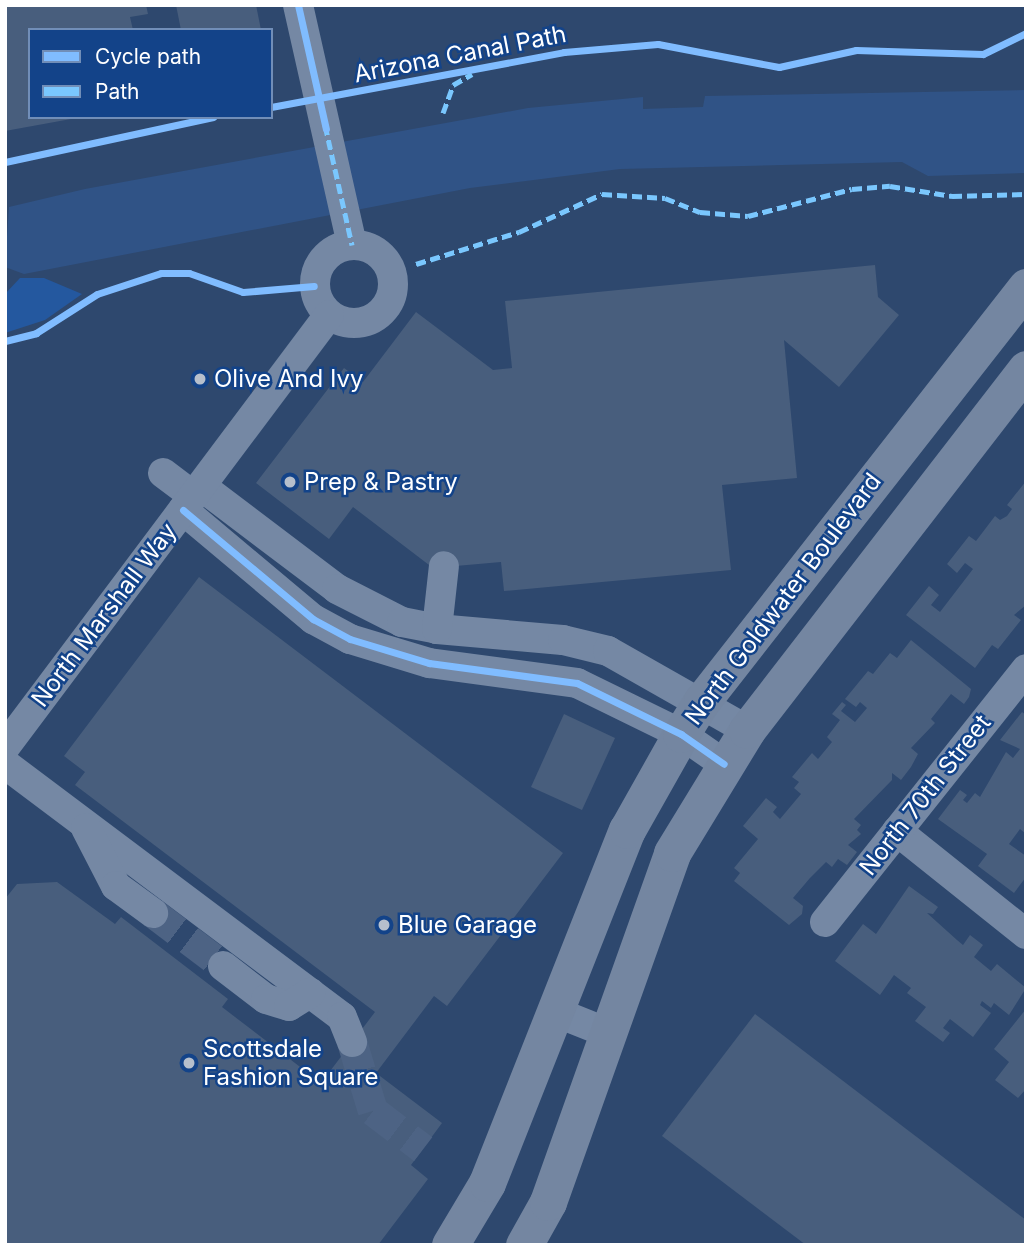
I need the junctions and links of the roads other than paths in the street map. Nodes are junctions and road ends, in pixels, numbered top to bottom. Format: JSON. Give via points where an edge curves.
{"nodes":[{"id":1,"x":298,"y":5,"type":"edge"},
{"id":2,"x":350,"y":235,"type":"junction"},
{"id":3,"x":1026,"y":288,"type":"edge"},
{"id":4,"x":330,"y":315,"type":"junction"},
{"id":5,"x":1026,"y":369,"type":"edge"},
{"id":6,"x":163,"y":473,"type":"dead end"},
{"id":7,"x":192,"y":497,"type":"junction"},
{"id":8,"x":444,"y":566,"type":"dead end"},
{"id":9,"x":436,"y":629,"type":"junction"},
{"id":10,"x":1026,"y":669,"type":"edge"},
{"id":11,"x":702,"y":701,"type":"junction"},
{"id":12,"x":747,"y":730,"type":"junction"},
{"id":13,"x":681,"y":734,"type":"junction"},
{"id":14,"x":5,"y":747,"type":"edge"},
{"id":15,"x":5,"y":764,"type":"edge"},
{"id":16,"x":724,"y":764,"type":"junction"},
{"id":17,"x":83,"y":821,"type":"junction"},
{"id":18,"x":897,"y":831,"type":"junction"},
{"id":19,"x":153,"y":913,"type":"tunnel mouth"},
{"id":20,"x":825,"y":922,"type":"dead end"},
{"id":21,"x":1026,"y":934,"type":"edge"},
{"id":22,"x":223,"y":967,"type":"tunnel mouth"},
{"id":23,"x":310,"y":993,"type":"junction"},
{"id":24,"x":553,"y":1011,"type":"junction"},
{"id":25,"x":608,"y":1033,"type":"junction"},
{"id":26,"x":352,"y":1042,"type":"tunnel mouth"},
{"id":27,"x":450,"y":1245,"type":"edge"},
{"id":28,"x":524,"y":1245,"type":"edge"}],
"edges":[{"from":1,"to":2,"type":"street"},
{"from":2,"to":4,"type":"street","via":[[316,273],[317,296]]},
{"from":2,"to":4,"type":"street","via":[[383,258],[393,279],[392,292],[387,304],[368,321],[355,323]]},
{"from":3,"to":11,"type":"main road","name":"North Goldwater Boulevard"},
{"from":4,"to":7,"type":"street","name":"North Marshall Way"},
{"from":5,"to":12,"type":"main road","name":"North Goldwater Boulevard"},
{"from":6,"to":7,"type":"street"},
{"from":7,"to":9,"type":"street","via":[[337,589],[402,622]]},
{"from":7,"to":13,"type":"street","via":[[313,620],[350,639],[429,663],[577,683]]},
{"from":7,"to":14,"type":"street","name":"North Marshall Way"},
{"from":8,"to":9,"type":"street"},
{"from":9,"to":11,"type":"street","via":[[527,635],[608,651]]},
{"from":10,"to":18,"type":"street","name":"North 70th Street"},
{"from":11,"to":12,"type":"street"},
{"from":11,"to":13,"type":"main road","name":"North Goldwater Boulevard"},
{"from":12,"to":16,"type":"main road","name":"North Goldwater Boulevard"},
{"from":13,"to":16,"type":"street"},
{"from":13,"to":24,"type":"main road","name":"North Goldwater Boulevard","via":[[627,830]]},
{"from":15,"to":17,"type":"street"},
{"from":16,"to":25,"type":"main road","name":"North Goldwater Boulevard","via":[[672,853]]},
{"from":17,"to":19,"type":"street","via":[[116,886]]},
{"from":17,"to":23,"type":"street","via":[[132,842]]},
{"from":18,"to":20,"type":"street","name":"North 70th Street"},
{"from":18,"to":21,"type":"street"},
{"from":22,"to":23,"type":"street","via":[[266,999],[289,1006]]},
{"from":23,"to":26,"type":"street","via":[[342,1017]]},
{"from":24,"to":25,"type":"street"},
{"from":24,"to":27,"type":"main road","name":"North Goldwater Boulevard","via":[[487,1183]]},
{"from":25,"to":28,"type":"main road","name":"North Goldwater Boulevard","via":[[548,1202]]}]}
